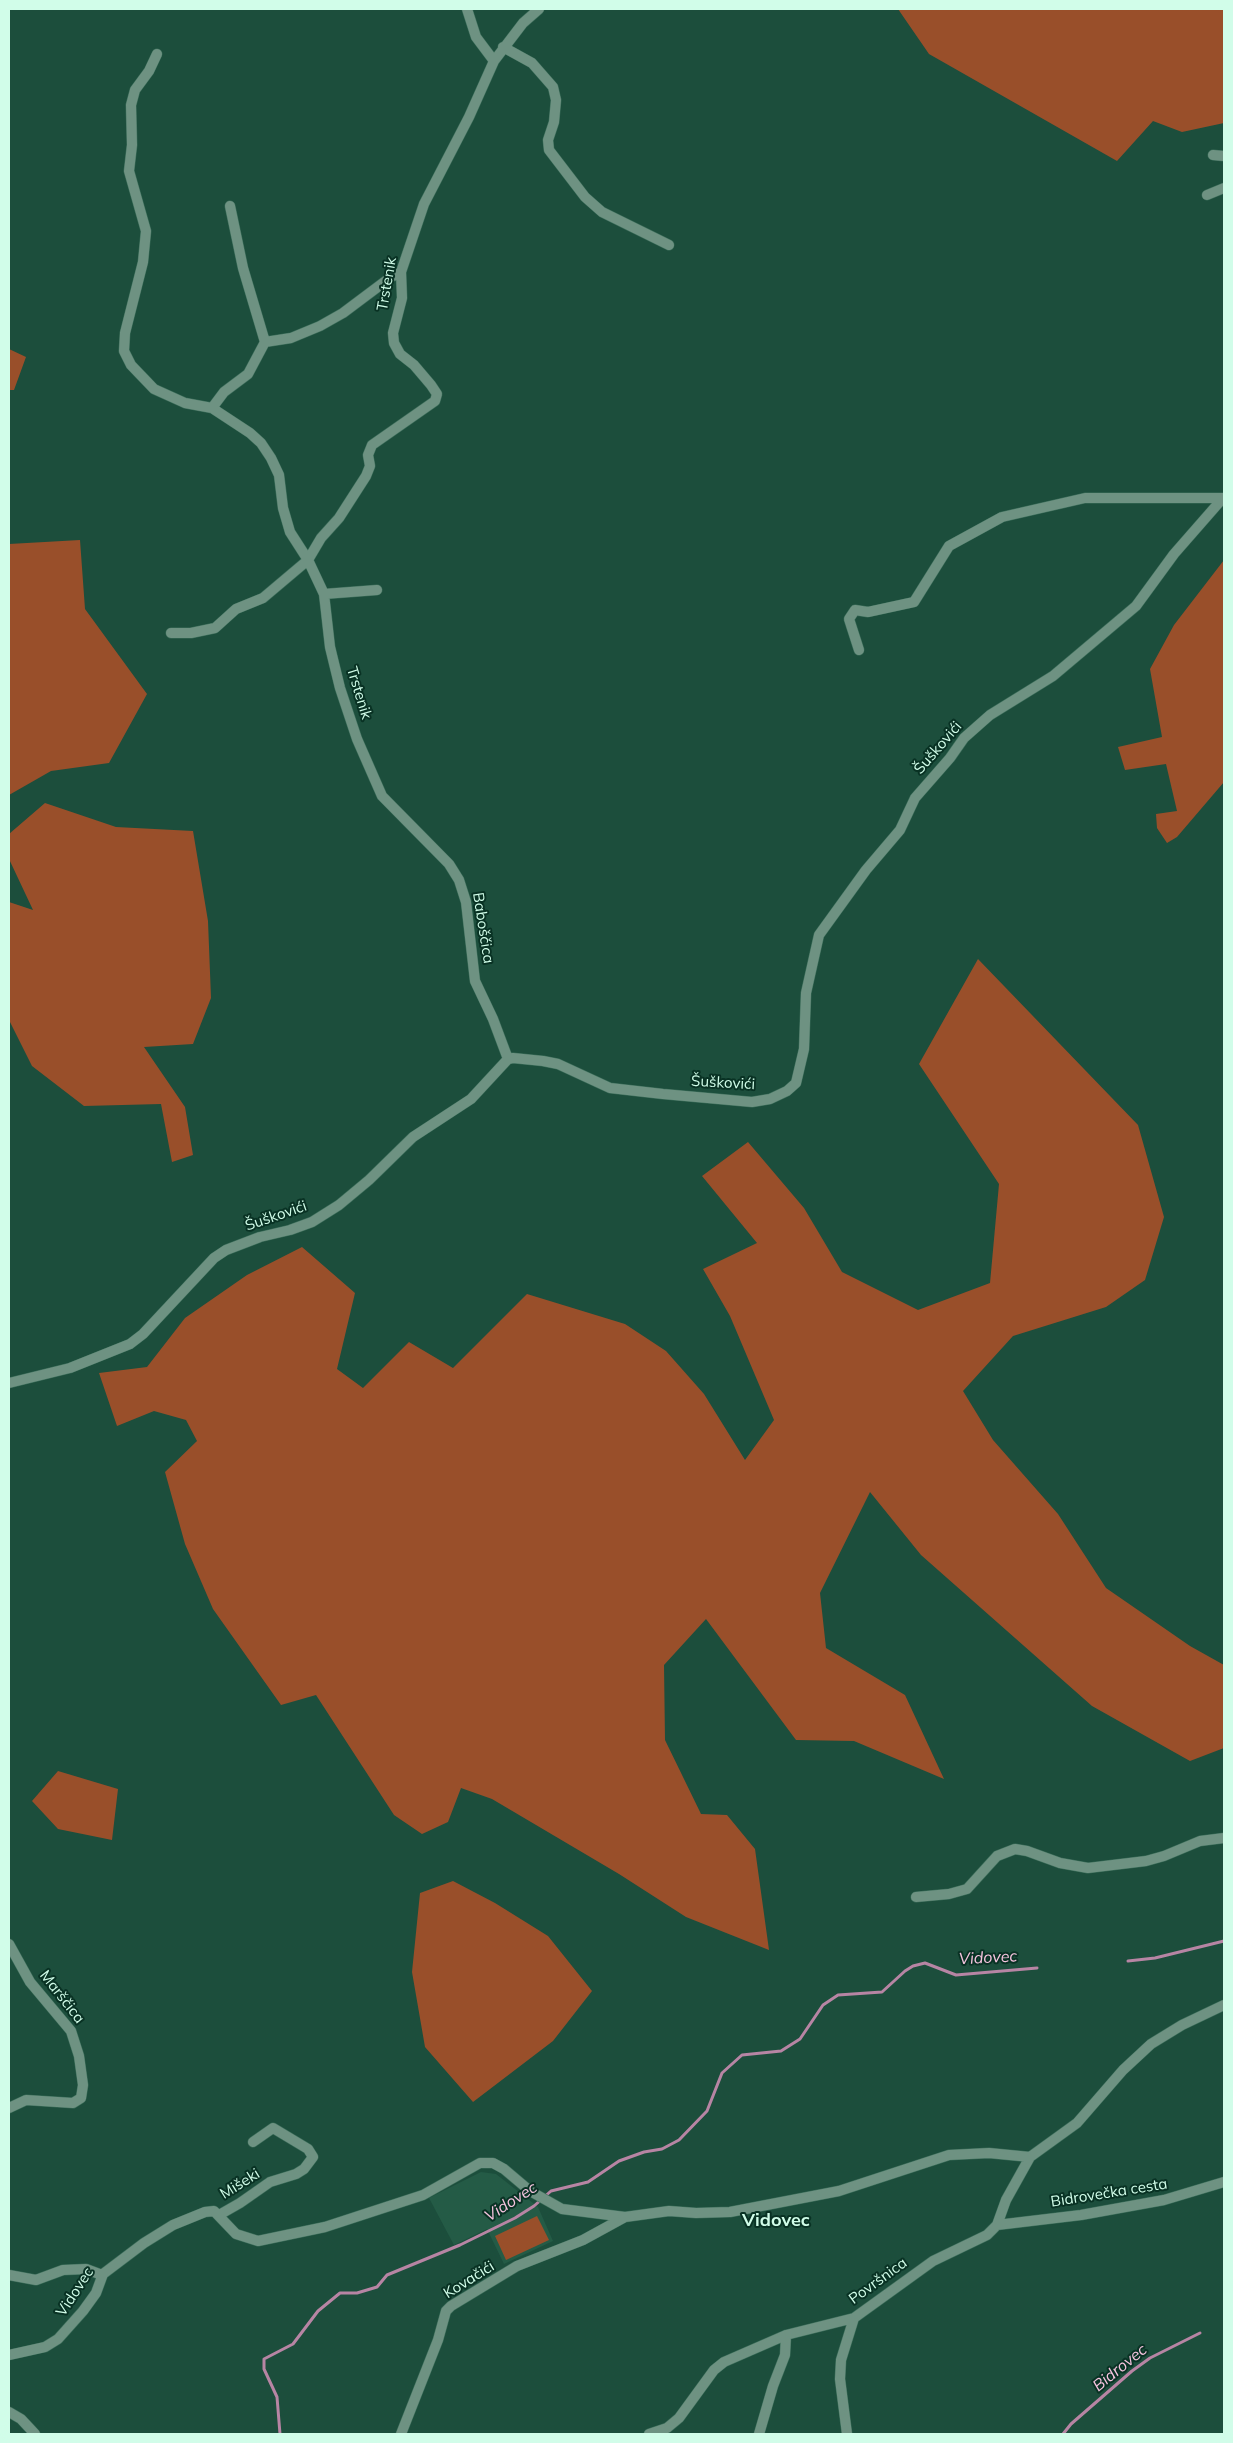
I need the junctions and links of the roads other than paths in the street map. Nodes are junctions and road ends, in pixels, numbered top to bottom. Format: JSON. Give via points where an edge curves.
{"nodes":[{"id":1,"x":467,"y":9,"type":"edge"},
{"id":2,"x":539,"y":9,"type":"edge"},
{"id":3,"x":503,"y":47,"type":"junction"},
{"id":4,"x":157,"y":54,"type":"dead end"},
{"id":5,"x":494,"y":61,"type":"junction"},
{"id":6,"x":1213,"y":155,"type":"dead end"},
{"id":7,"x":1224,"y":156,"type":"edge"},
{"id":8,"x":1224,"y":188,"type":"edge"},
{"id":9,"x":1207,"y":195,"type":"dead end"},
{"id":10,"x":230,"y":206,"type":"dead end"},
{"id":11,"x":669,"y":244,"type":"dead end"},
{"id":12,"x":401,"y":272,"type":"junction"},
{"id":13,"x":265,"y":342,"type":"junction"},
{"id":14,"x":212,"y":408,"type":"junction"},
{"id":15,"x":1224,"y":498,"type":"edge"},
{"id":16,"x":308,"y":560,"type":"junction"},
{"id":17,"x":377,"y":590,"type":"dead end"},
{"id":18,"x":324,"y":594,"type":"junction"},
{"id":19,"x":171,"y":633,"type":"dead end"},
{"id":20,"x":859,"y":650,"type":"dead end"},
{"id":21,"x":382,"y":796,"type":"joint"},
{"id":22,"x":508,"y":1060,"type":"junction"},
{"id":23,"x":9,"y":1383,"type":"edge"},
{"id":24,"x":1224,"y":1838,"type":"edge"},
{"id":25,"x":916,"y":1897,"type":"dead end"},
{"id":26,"x":9,"y":1944,"type":"edge"},
{"id":27,"x":1224,"y":2005,"type":"edge"},
{"id":28,"x":9,"y":2108,"type":"edge"},
{"id":29,"x":253,"y":2142,"type":"dead end"},
{"id":30,"x":1030,"y":2157,"type":"junction"},
{"id":31,"x":1224,"y":2182,"type":"edge"},
{"id":32,"x":219,"y":2215,"type":"junction"},
{"id":33,"x":625,"y":2217,"type":"junction"},
{"id":34,"x":997,"y":2224,"type":"junction"},
{"id":35,"x":9,"y":2275,"type":"edge"},
{"id":36,"x":102,"y":2275,"type":"junction"},
{"id":37,"x":854,"y":2318,"type":"junction"},
{"id":38,"x":786,"y":2335,"type":"junction"},
{"id":39,"x":9,"y":2355,"type":"edge"},
{"id":40,"x":9,"y":2412,"type":"edge"},
{"id":41,"x":666,"y":2431,"type":"edge"},
{"id":42,"x":36,"y":2434,"type":"edge"},
{"id":43,"x":401,"y":2434,"type":"edge"},
{"id":44,"x":648,"y":2434,"type":"edge"},
{"id":45,"x":759,"y":2434,"type":"edge"},
{"id":46,"x":847,"y":2434,"type":"edge"}],
"edges":[{"from":1,"to":5,"type":"street","via":[[476,37]]},
{"from":2,"to":3,"type":"street","name":"Trstenik"},
{"from":3,"to":5,"type":"street","name":"Trstenik"},
{"from":3,"to":11,"type":"street","via":[[532,63],[553,87],[556,100],[549,150],[585,197],[602,212]]},
{"from":4,"to":14,"type":"street","via":[[149,72],[135,90],[131,105],[129,171],[146,231],[143,262],[125,333],[124,351],[131,365],[154,390],[185,403]]},
{"from":5,"to":12,"type":"street","name":"Trstenik","via":[[424,204]]},
{"from":6,"to":7,"type":"street"},
{"from":8,"to":9,"type":"street"},
{"from":10,"to":13,"type":"street","via":[[241,260]]},
{"from":12,"to":13,"type":"street","via":[[320,326],[291,338]]},
{"from":12,"to":16,"type":"street","name":"Trstenik","via":[[402,298],[392,333],[394,343],[400,354],[431,385],[437,394],[435,401],[372,445],[366,476]]},
{"from":13,"to":14,"type":"street","via":[[248,374],[224,392]]},
{"from":14,"to":16,"type":"street","name":"Trstenik","via":[[250,433],[271,458],[279,475],[290,532]]},
{"from":15,"to":20,"type":"street","name":"Šuškovići","via":[[1085,498],[1002,517],[949,546],[914,602],[868,612],[856,610],[849,619]]},
{"from":15,"to":22,"type":"street","name":"Šuškovići","via":[[1174,554],[1136,606],[1053,676],[990,715],[964,738],[916,798],[900,830],[819,935],[806,993],[804,1049],[796,1083],[787,1091],[770,1099],[752,1102],[662,1094],[610,1088],[558,1064]]},
{"from":16,"to":18,"type":"street","name":"Trstenik"},
{"from":16,"to":19,"type":"street","name":"Trstenik","via":[[263,598],[236,610],[215,628]]},
{"from":17,"to":18,"type":"street"},
{"from":18,"to":21,"type":"street","name":"Trstenik","via":[[330,647],[340,688]]},
{"from":21,"to":22,"type":"street","name":"Baboščica","via":[[449,864],[459,880],[466,902],[475,981]]},
{"from":22,"to":23,"type":"street","name":"Šuškovići","via":[[470,1100],[413,1137],[339,1205],[312,1222],[260,1237],[214,1258],[130,1344],[70,1368]]},
{"from":24,"to":25,"type":"street","via":[[1200,1841],[1146,1861],[1088,1868],[1014,1849],[997,1856],[967,1888],[949,1894]]},
{"from":26,"to":28,"type":"street","name":"Marščica","via":[[30,1982],[71,2031],[83,2085],[81,2098],[73,2103],[26,2100]]},
{"from":27,"to":30,"type":"street","via":[[1152,2044],[1123,2070],[1077,2123]]},
{"from":29,"to":32,"type":"street","name":"Mišeki","via":[[273,2128],[308,2149],[313,2157],[296,2174],[270,2182]]},
{"from":30,"to":33,"type":"street","via":[[989,2153],[949,2155],[839,2192],[787,2203],[730,2212],[696,2214],[669,2211]]},
{"from":30,"to":34,"type":"street","name":"Površnica"},
{"from":31,"to":34,"type":"street","name":"Bidrovečka cesta","via":[[1170,2198],[1081,2215]]},
{"from":32,"to":33,"type":"street","via":[[236,2234],[258,2241],[325,2227],[423,2195],[480,2163],[493,2163],[562,2210]]},
{"from":32,"to":36,"type":"street","name":"Vidovec","via":[[214,2211],[205,2212],[173,2225]]},
{"from":33,"to":43,"type":"street","name":"Kovačići","via":[[583,2240],[517,2266],[451,2306]]},
{"from":34,"to":37,"type":"street","name":"Površnica","via":[[980,2240],[933,2261]]},
{"from":35,"to":36,"type":"street","via":[[36,2280],[63,2270],[86,2269]]},
{"from":36,"to":39,"type":"street","name":"Vidovec","via":[[96,2293],[83,2312],[58,2339],[45,2347]]},
{"from":37,"to":38,"type":"street","name":"Površnica"},
{"from":37,"to":46,"type":"street","via":[[841,2360],[840,2379]]},
{"from":38,"to":41,"type":"street","name":"Površnica","via":[[724,2362],[714,2370]]},
{"from":38,"to":45,"type":"street","via":[[786,2354]]},
{"from":40,"to":42,"type":"street"},
{"from":41,"to":44,"type":"street"}]}
